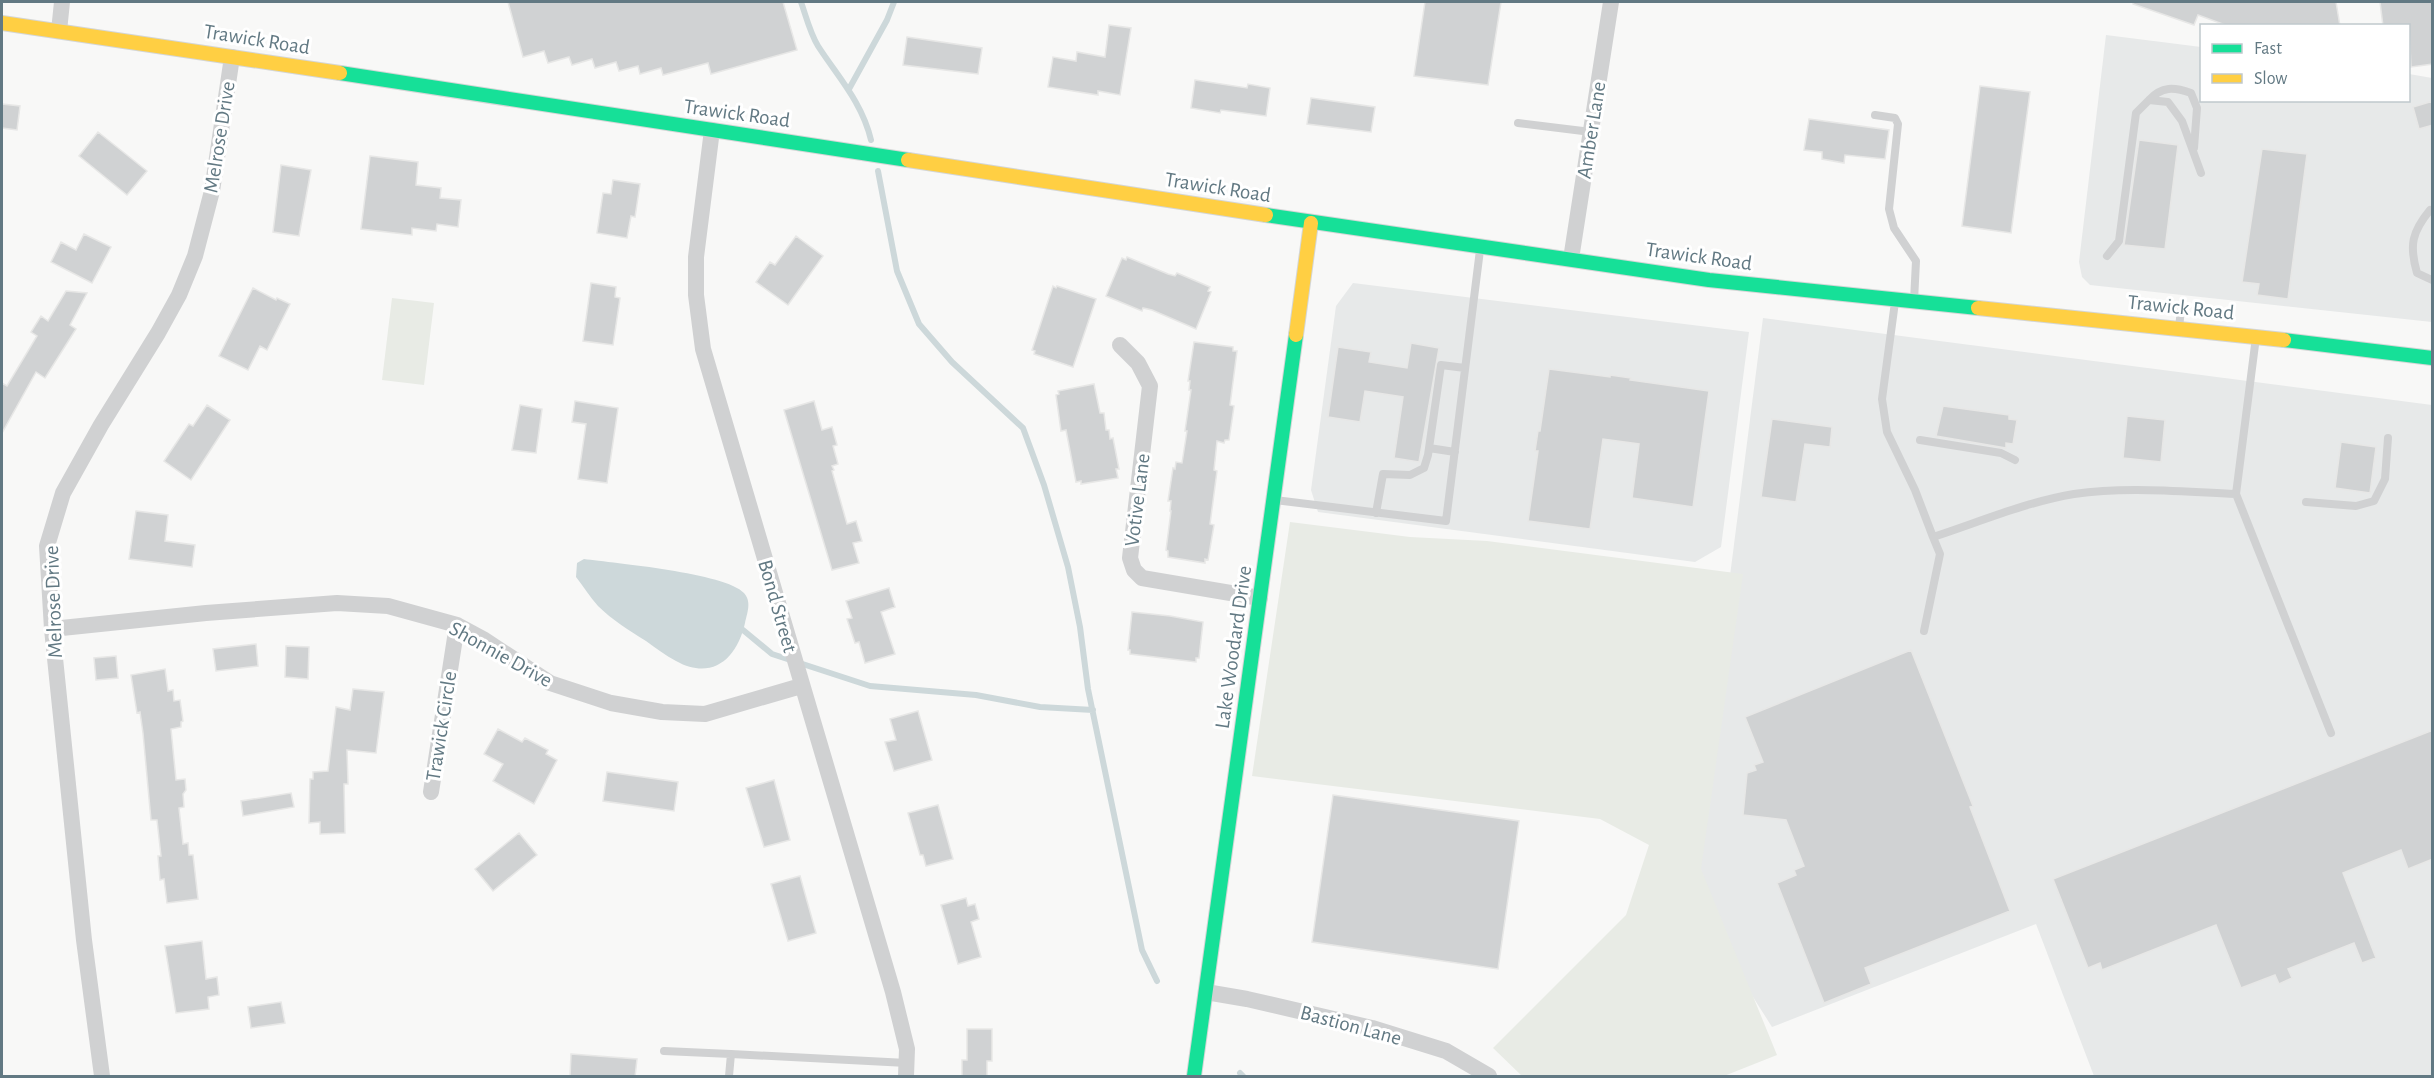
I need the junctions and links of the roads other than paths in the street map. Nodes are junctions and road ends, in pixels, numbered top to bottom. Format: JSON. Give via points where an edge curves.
{"nodes":[{"id":1,"x":62,"y":2,"type":"edge"},
{"id":2,"x":1611,"y":2,"type":"edge"},
{"id":3,"x":2,"y":23,"type":"edge"},
{"id":4,"x":59,"y":31,"type":"junction"},
{"id":5,"x":232,"y":57,"type":"junction"},
{"id":6,"x":2149,"y":100,"type":"junction"},
{"id":7,"x":1875,"y":115,"type":"dead end"},
{"id":8,"x":1518,"y":123,"type":"dead end"},
{"id":9,"x":712,"y":130,"type":"junction"},
{"id":10,"x":1591,"y":132,"type":"junction"},
{"id":11,"x":2193,"y":151,"type":"junction"},
{"id":12,"x":2201,"y":173,"type":"dead end"},
{"id":13,"x":2430,"y":210,"type":"dead end"},
{"id":14,"x":1311,"y":223,"type":"junction"},
{"id":15,"x":1480,"y":246,"type":"junction"},
{"id":16,"x":2107,"y":256,"type":"dead end"},
{"id":17,"x":1571,"y":259,"type":"junction"},
{"id":18,"x":2433,"y":280,"type":"edge"},
{"id":19,"x":1895,"y":299,"type":"junction"},
{"id":20,"x":1914,"y":301,"type":"junction"},
{"id":21,"x":2181,"y":309,"type":"dead end"},
{"id":22,"x":2179,"y":328,"type":"junction"},
{"id":23,"x":2256,"y":337,"type":"junction"},
{"id":24,"x":1120,"y":345,"type":"dead end"},
{"id":25,"x":2433,"y":358,"type":"edge"},
{"id":26,"x":1465,"y":368,"type":"junction"},
{"id":27,"x":2388,"y":438,"type":"dead end"},
{"id":28,"x":1920,"y":440,"type":"dead end"},
{"id":29,"x":1429,"y":448,"type":"junction"},
{"id":30,"x":1455,"y":452,"type":"junction"},
{"id":31,"x":2015,"y":460,"type":"dead end"},
{"id":32,"x":2236,"y":494,"type":"junction"},
{"id":33,"x":1274,"y":500,"type":"junction"},
{"id":34,"x":2306,"y":502,"type":"dead end"},
{"id":35,"x":1376,"y":513,"type":"junction"},
{"id":36,"x":1933,"y":537,"type":"junction"},
{"id":37,"x":1260,"y":598,"type":"junction"},
{"id":38,"x":457,"y":625,"type":"junction"},
{"id":39,"x":52,"y":629,"type":"junction"},
{"id":40,"x":1924,"y":632,"type":"dead end"},
{"id":41,"x":801,"y":686,"type":"junction"},
{"id":42,"x":2331,"y":733,"type":"dead end"},
{"id":43,"x":431,"y":792,"type":"dead end"},
{"id":44,"x":1206,"y":992,"type":"junction"},
{"id":45,"x":664,"y":1051,"type":"dead end"},
{"id":46,"x":731,"y":1054,"type":"junction"},
{"id":47,"x":907,"y":1070,"type":"edge"},
{"id":48,"x":102,"y":1077,"type":"edge"},
{"id":49,"x":729,"y":1077,"type":"edge"},
{"id":50,"x":1194,"y":1077,"type":"edge"},
{"id":51,"x":1489,"y":1077,"type":"edge"}],
"edges":[{"from":1,"to":4,"type":"street"},
{"from":2,"to":10,"type":"street","name":"Amber Lane"},
{"from":3,"to":4,"type":"street","name":"Trawick Road"},
{"from":4,"to":5,"type":"street","name":"Trawick Road"},
{"from":5,"to":9,"type":"street","name":"Trawick Road"},
{"from":5,"to":39,"type":"street","name":"Melrose Drive","via":[[212,191],[195,256],[159,333],[100,425],[63,493],[48,546]]},
{"from":6,"to":11,"type":"lane","via":[[2168,102],[2182,121]]},
{"from":6,"to":11,"type":"lane","via":[[2157,91],[2175,87],[2191,93],[2197,108]]},
{"from":6,"to":16,"type":"lane","via":[[2136,113],[2119,241]]},
{"from":7,"to":20,"type":"lane","via":[[1895,118],[1898,124],[1889,209],[1894,228],[1916,261]]},
{"from":8,"to":10,"type":"lane"},
{"from":9,"to":14,"type":"street","name":"Trawick Road"},
{"from":9,"to":41,"type":"street","name":"Bond Street","via":[[696,257],[703,349]]},
{"from":10,"to":17,"type":"street","name":"Amber Lane"},
{"from":11,"to":12,"type":"lane"},
{"from":13,"to":18,"type":"lane","via":[[2416,226],[2412,254],[2417,273]]},
{"from":14,"to":15,"type":"street","name":"Trawick Road"},
{"from":14,"to":33,"type":"street","name":"Lake Woodard Drive"},
{"from":15,"to":17,"type":"street","name":"Trawick Road"},
{"from":15,"to":26,"type":"lane"},
{"from":17,"to":19,"type":"street","name":"Trawick Road","via":[[1715,281]]},
{"from":19,"to":20,"type":"street","name":"Trawick Road"},
{"from":19,"to":36,"type":"lane","via":[[1882,399],[1887,432]]},
{"from":20,"to":22,"type":"street","name":"Trawick Road"},
{"from":21,"to":22,"type":"lane"},
{"from":22,"to":23,"type":"street","name":"Trawick Road"},
{"from":23,"to":25,"type":"street","name":"Trawick Road"},
{"from":23,"to":32,"type":"lane"},
{"from":24,"to":37,"type":"street","name":"Votive Lane","via":[[1138,363],[1150,386],[1130,558],[1134,570],[1142,578]]},
{"from":26,"to":29,"type":"lane","via":[[1441,365]]},
{"from":26,"to":30,"type":"lane"},
{"from":27,"to":34,"type":"lane","via":[[2385,479],[2374,501],[2356,506]]},
{"from":28,"to":31,"type":"lane","via":[[2001,453]]},
{"from":29,"to":30,"type":"lane"},
{"from":29,"to":35,"type":"lane","via":[[1424,468],[1410,476],[1383,474]]},
{"from":30,"to":35,"type":"lane","via":[[1446,521]]},
{"from":32,"to":36,"type":"lane","via":[[2147,490],[2075,494]]},
{"from":32,"to":42,"type":"lane"},
{"from":33,"to":35,"type":"lane"},
{"from":33,"to":37,"type":"street","name":"Lake Woodard Drive"},
{"from":36,"to":40,"type":"lane","via":[[1940,554]]},
{"from":37,"to":44,"type":"street","name":"Lake Woodard Drive"},
{"from":38,"to":39,"type":"street","name":"Shonnie Drive","via":[[388,606],[338,603]]},
{"from":38,"to":41,"type":"street","name":"Shonnie Drive","via":[[550,683],[611,703],[662,712],[705,714]]},
{"from":38,"to":43,"type":"street","name":"Trawick Circle"},
{"from":39,"to":48,"type":"street","name":"Melrose Drive"},
{"from":41,"to":47,"type":"street","name":"Bond Street","via":[[893,992],[907,1048]]},
{"from":44,"to":50,"type":"street","name":"Lake Woodard Drive"},
{"from":44,"to":51,"type":"street","name":"Bastion Lane","via":[[1372,1028],[1446,1051]]},
{"from":45,"to":46,"type":"lane"},
{"from":46,"to":47,"type":"lane"},
{"from":46,"to":49,"type":"lane"}]}
